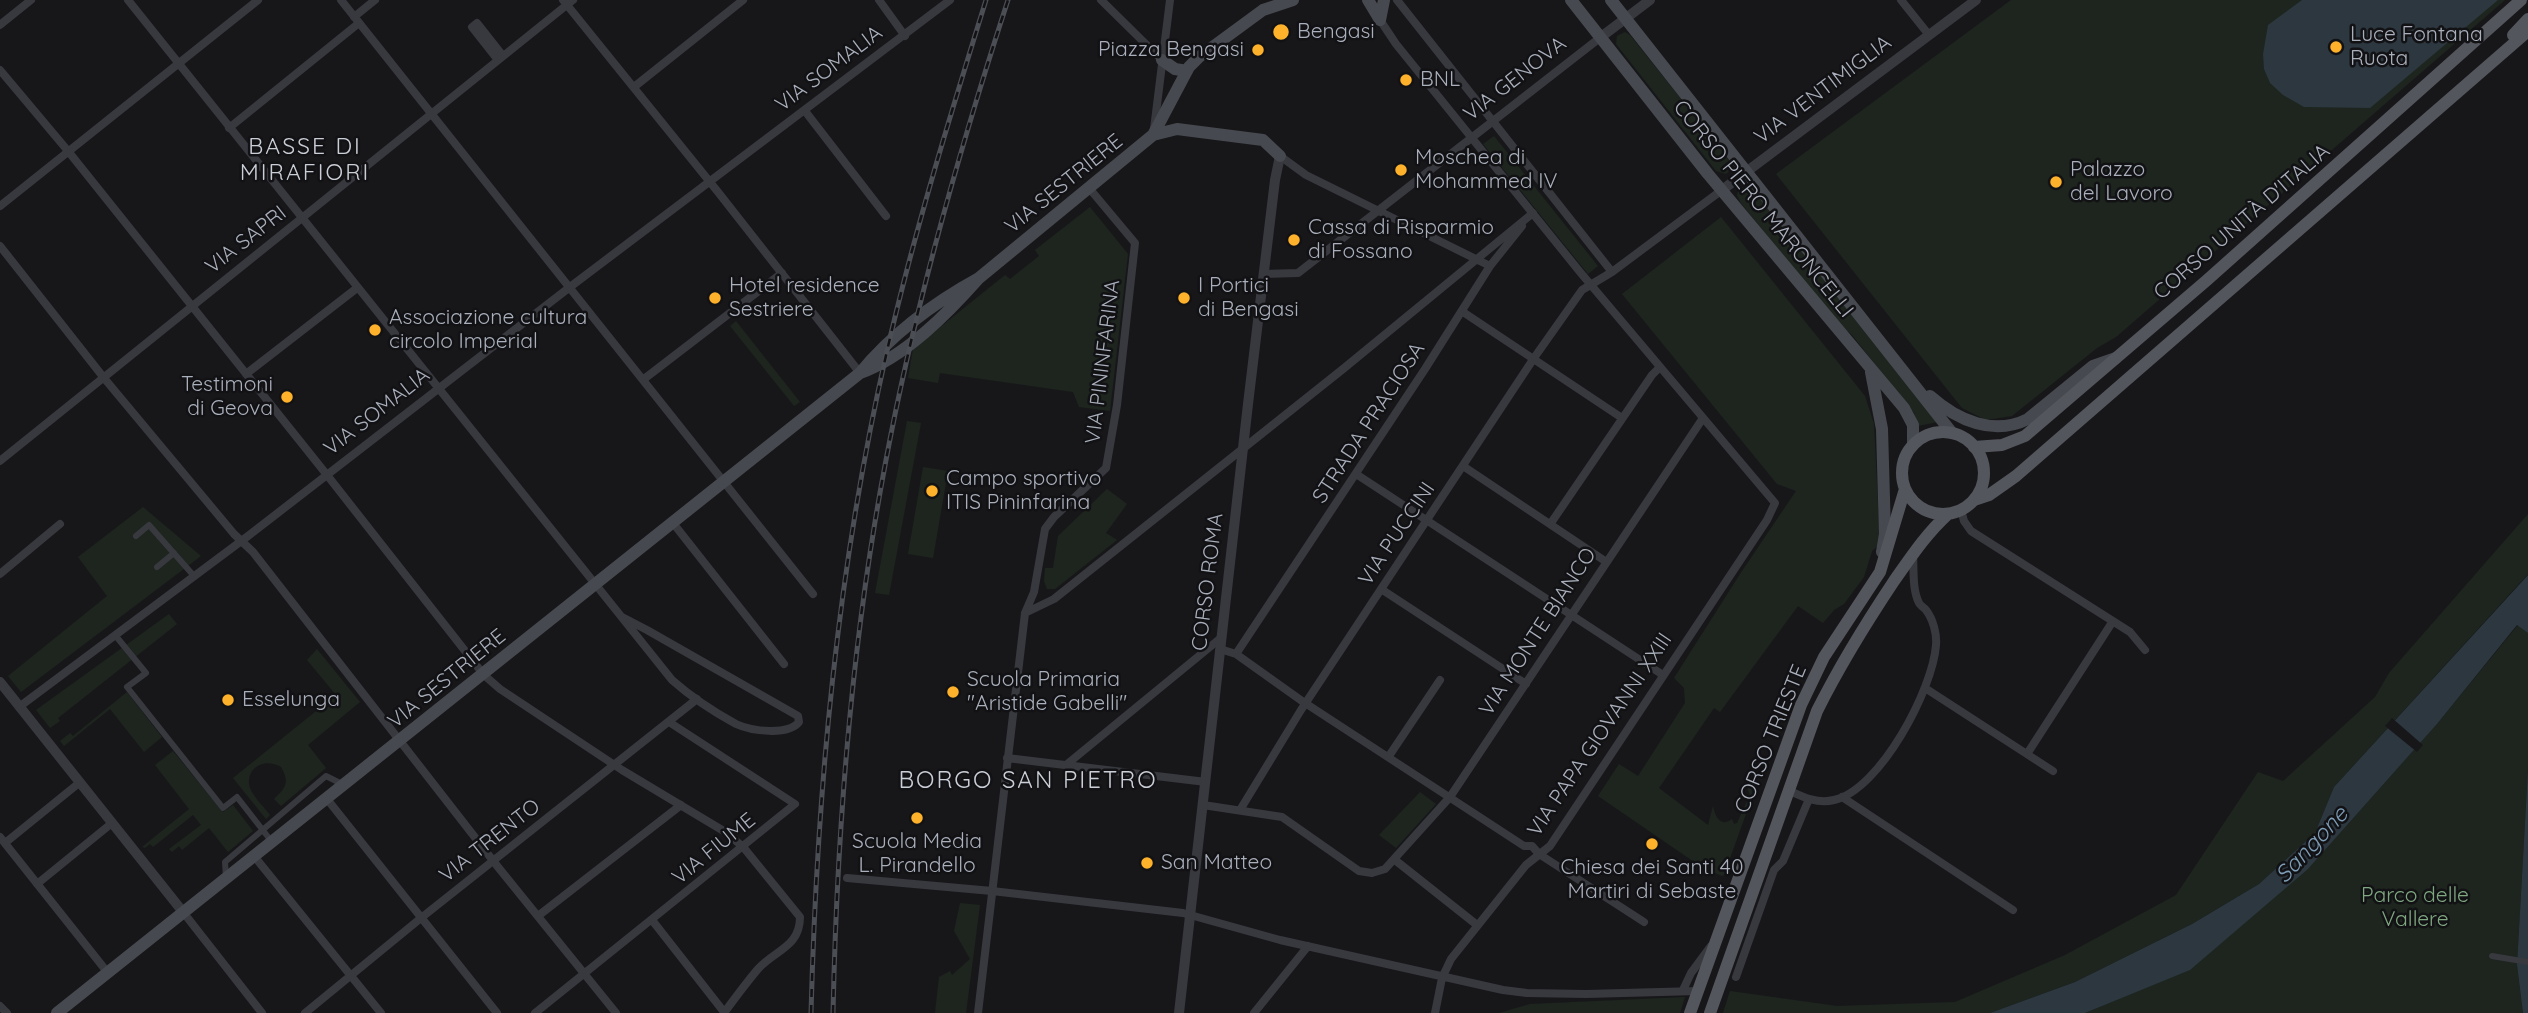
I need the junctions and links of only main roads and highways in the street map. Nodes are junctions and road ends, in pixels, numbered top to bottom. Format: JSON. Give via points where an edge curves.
{"nodes":[{"id":1,"x":1293,"y":0,"type":"edge"},
{"id":2,"x":1368,"y":0,"type":"edge"},
{"id":3,"x":1384,"y":0,"type":"edge"},
{"id":4,"x":1571,"y":0,"type":"edge"},
{"id":5,"x":1611,"y":0,"type":"edge"},
{"id":6,"x":2521,"y":0,"type":"edge"},
{"id":7,"x":2528,"y":19,"type":"edge"},
{"id":8,"x":2528,"y":31,"type":"edge"},
{"id":9,"x":1163,"y":60,"type":"road end"},
{"id":10,"x":1187,"y":71,"type":"junction"},
{"id":11,"x":2468,"y":84,"type":"junction"},
{"id":12,"x":1153,"y":135,"type":"junction"},
{"id":13,"x":1280,"y":156,"type":"road end"},
{"id":14,"x":979,"y":278,"type":"junction"},
{"id":15,"x":2116,"y":358,"type":"junction"},
{"id":16,"x":878,"y":359,"type":"junction"},
{"id":17,"x":1870,"y":369,"type":"junction"},
{"id":18,"x":1912,"y":379,"type":"junction"},
{"id":19,"x":1952,"y":433,"type":"junction"},
{"id":20,"x":1913,"y":445,"type":"junction"},
{"id":21,"x":1974,"y":447,"type":"junction"},
{"id":22,"x":1905,"y":489,"type":"junction"},
{"id":23,"x":1974,"y":500,"type":"junction"},
{"id":24,"x":1948,"y":514,"type":"junction"},
{"id":25,"x":1880,"y":572,"type":"junction"},
{"id":26,"x":1692,"y":1009,"type":"edge"},
{"id":27,"x":1710,"y":1012,"type":"edge"},
{"id":28,"x":57,"y":1013,"type":"edge"}],
"edges":[{"from":1,"to":10,"type":"main road","via":[[1263,10]]},
{"from":2,"to":3,"type":"main road","via":[[1380,19]]},
{"from":4,"to":17,"type":"main road","name":"CORSO PIERO MARONCELLI"},
{"from":5,"to":18,"type":"main road","name":"CORSO PIERO MARONCELLI"},
{"from":6,"to":15,"type":"main road","name":"CORSO UNITÀ D'ITALIA"},
{"from":7,"to":11,"type":"main road","name":"CORSO UNITÀ D'ITALIA"},
{"from":8,"to":11,"type":"main road","name":"CORSO UNITÀ D'ITALIA"},
{"from":9,"to":10,"type":"main road"},
{"from":10,"to":12,"type":"main road"},
{"from":11,"to":23,"type":"main road","name":"CORSO UNITÀ D'ITALIA","via":[[2017,476]]},
{"from":12,"to":13,"type":"main road","name":"VIA SESTRIERE","via":[[1177,128],[1263,140]]},
{"from":12,"to":14,"type":"main road","name":"VIA SESTRIERE"},
{"from":14,"to":16,"type":"main road","name":"VIA SESTRIERE","via":[[926,312]]},
{"from":14,"to":16,"type":"main road","name":"VIA SESTRIERE","via":[[924,332]]},
{"from":15,"to":18,"type":"main road","via":[[2094,366],[2028,419],[1997,427],[1979,425],[1956,414]]},
{"from":15,"to":21,"type":"main road","name":"CORSO UNITÀ D'ITALIA","via":[[2025,436],[2002,445]]},
{"from":16,"to":28,"type":"main road","name":"VIA SESTRIERE"},
{"from":17,"to":20,"type":"main road","name":"CORSO PIERO MARONCELLI","via":[[1910,416]]},
{"from":17,"to":25,"type":"main road","via":[[1882,429],[1885,534]]},
{"from":18,"to":19,"type":"main road","name":"CORSO PIERO MARONCELLI"},
{"from":19,"to":20,"type":"main road","via":[[1938,432]]},
{"from":19,"to":21,"type":"main road"},
{"from":20,"to":22,"type":"main road","via":[[1903,464]]},
{"from":21,"to":23,"type":"main road","via":[[1984,472]]},
{"from":22,"to":24,"type":"main road","via":[[1922,508]]},
{"from":22,"to":25,"type":"main road","name":"CORSO TRIESTE"},
{"from":23,"to":24,"type":"main road"},
{"from":24,"to":27,"type":"main road","name":"CORSO TRIESTE","via":[[1913,554],[1840,666],[1818,711]]},
{"from":25,"to":26,"type":"main road","name":"CORSO TRIESTE","via":[[1824,657],[1801,705]]}]}
